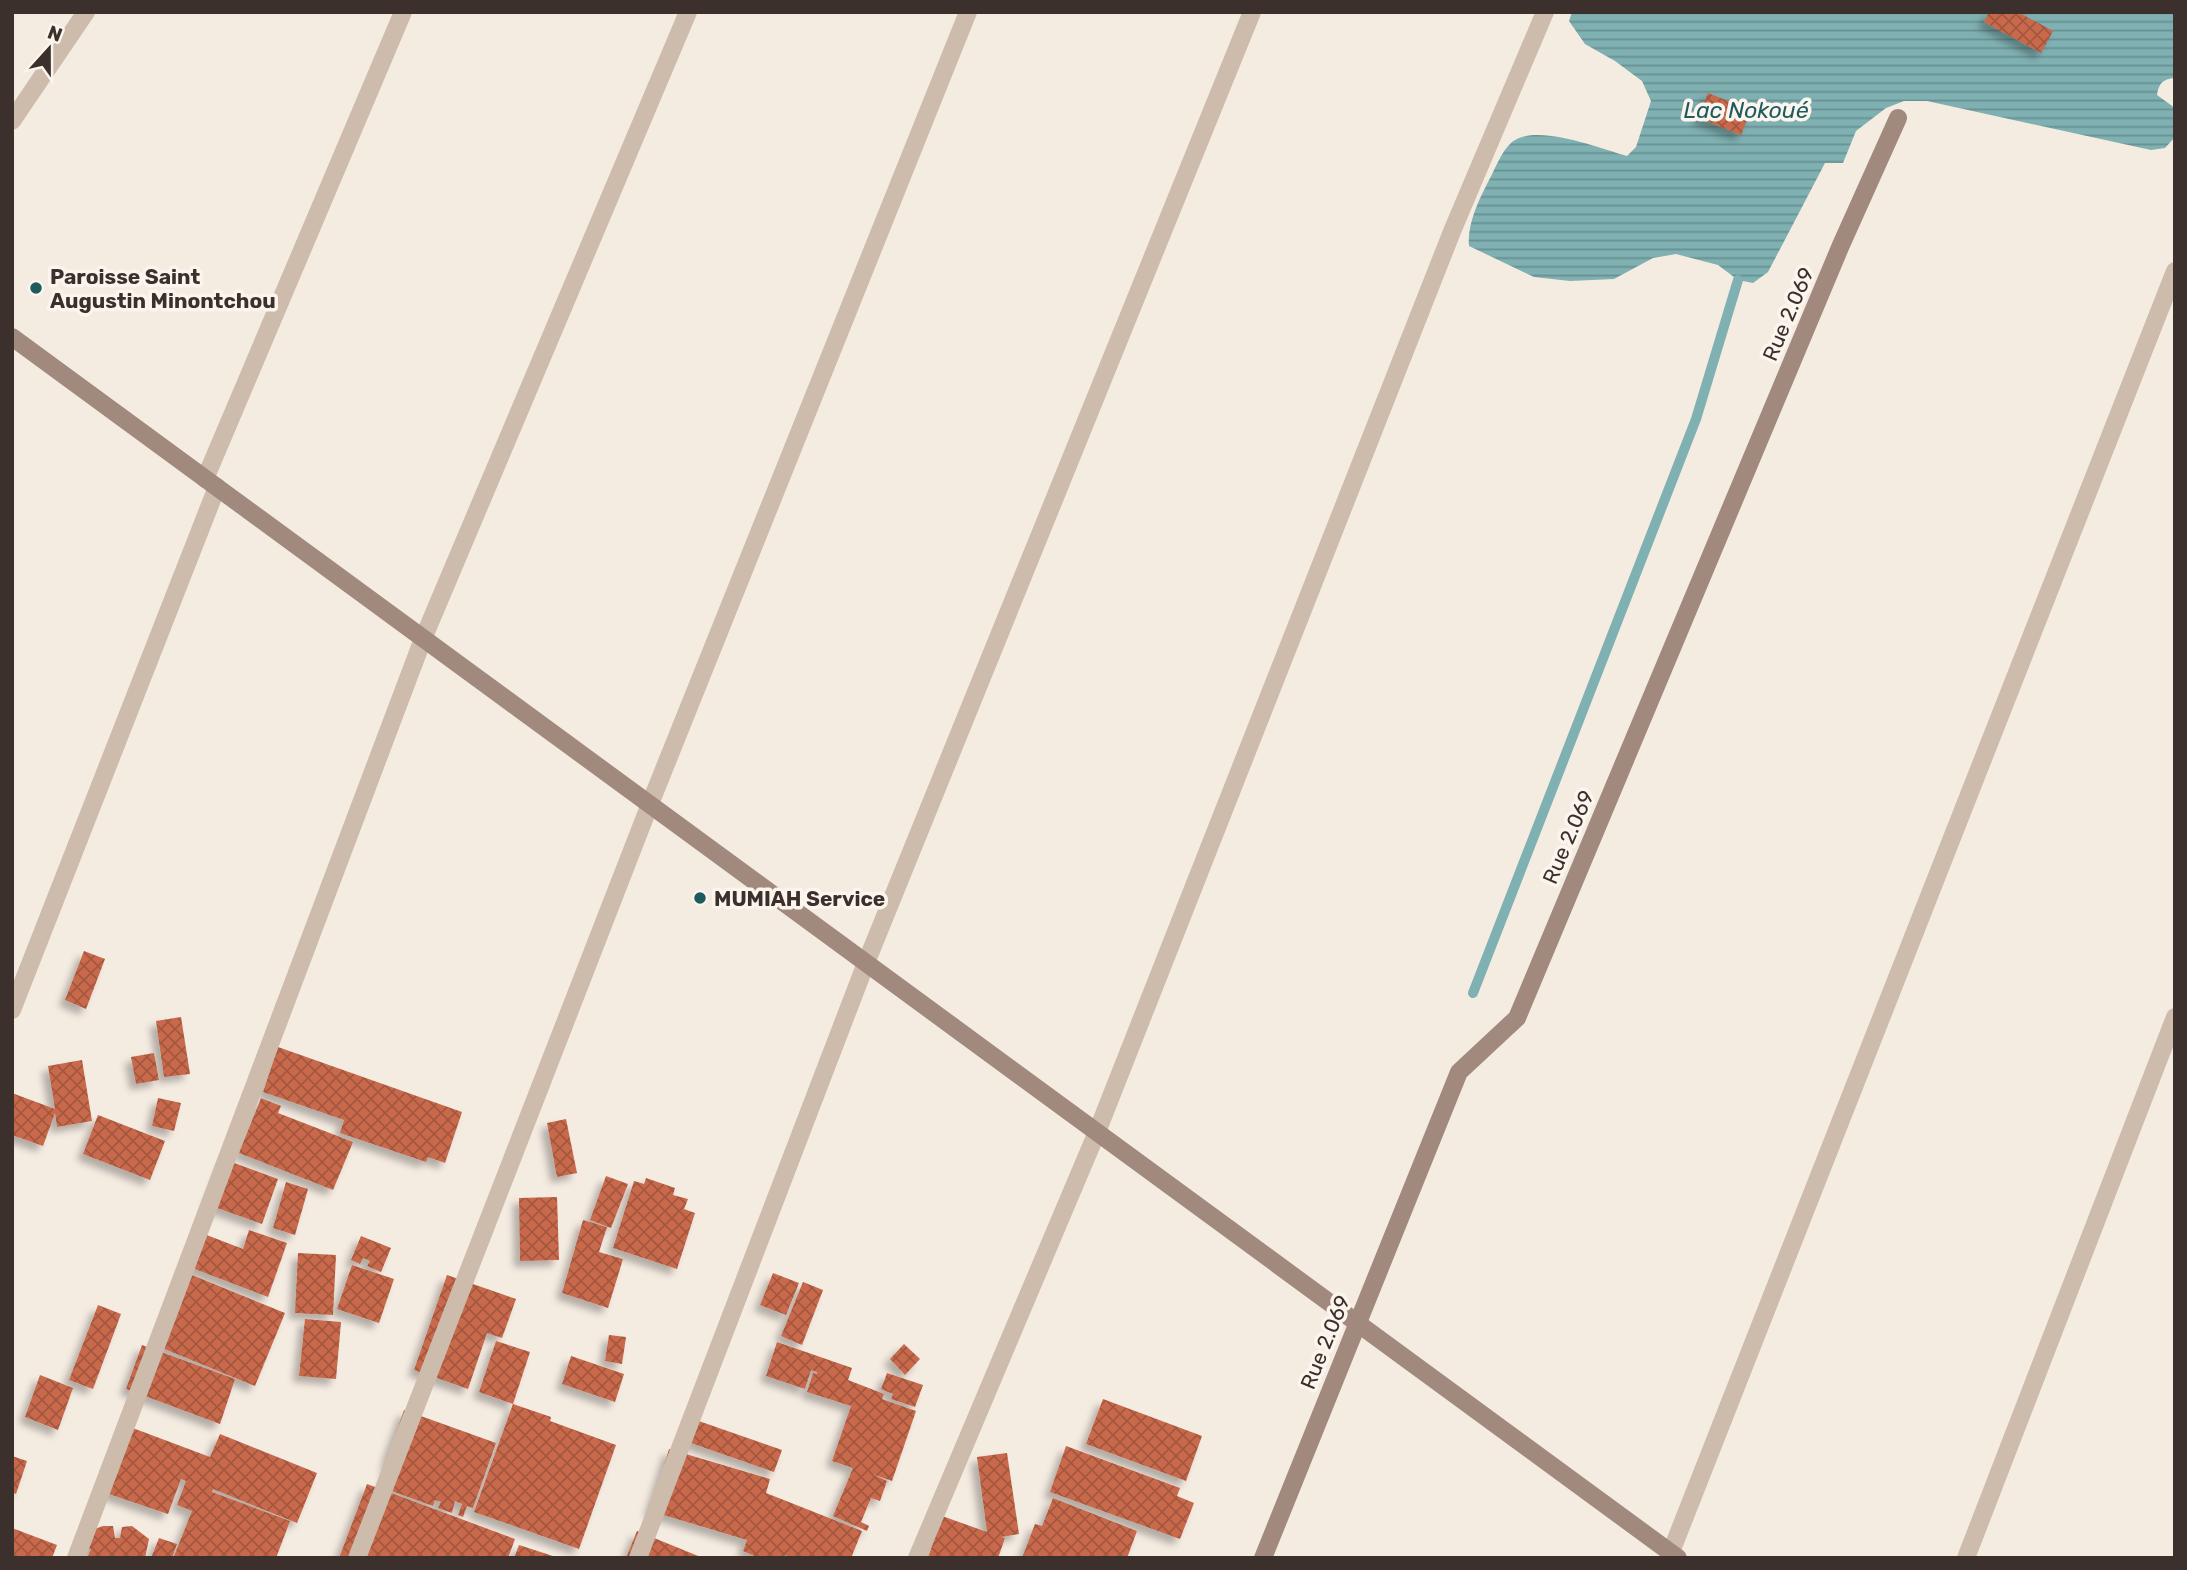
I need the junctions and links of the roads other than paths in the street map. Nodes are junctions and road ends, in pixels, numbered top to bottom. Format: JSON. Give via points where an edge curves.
{"nodes":[{"id":1,"x":86,"y":12,"type":"edge"},
{"id":2,"x":403,"y":12,"type":"edge"},
{"id":3,"x":688,"y":12,"type":"edge"},
{"id":4,"x":968,"y":12,"type":"edge"},
{"id":5,"x":1252,"y":12,"type":"edge"},
{"id":6,"x":1545,"y":12,"type":"edge"},
{"id":7,"x":1898,"y":118,"type":"dead end"},
{"id":8,"x":12,"y":121,"type":"edge"},
{"id":9,"x":2175,"y":271,"type":"edge"},
{"id":10,"x":12,"y":337,"type":"edge"},
{"id":11,"x":211,"y":483,"type":"junction"},
{"id":12,"x":423,"y":639,"type":"junction"},
{"id":13,"x":650,"y":804,"type":"junction"},
{"id":14,"x":866,"y":963,"type":"junction"},
{"id":15,"x":12,"y":1010,"type":"edge"},
{"id":16,"x":2175,"y":1017,"type":"edge"},
{"id":17,"x":1097,"y":1132,"type":"junction"},
{"id":18,"x":1357,"y":1322,"type":"junction"},
{"id":19,"x":1675,"y":1555,"type":"edge"},
{"id":20,"x":1268,"y":1556,"type":"edge"},
{"id":21,"x":76,"y":1558,"type":"edge"},
{"id":22,"x":357,"y":1558,"type":"edge"},
{"id":23,"x":638,"y":1558,"type":"edge"},
{"id":24,"x":917,"y":1558,"type":"edge"},
{"id":25,"x":1966,"y":1558,"type":"edge"}],
"edges":[{"from":1,"to":8,"type":"street"},
{"from":2,"to":11,"type":"street"},
{"from":3,"to":12,"type":"street"},
{"from":4,"to":13,"type":"street"},
{"from":5,"to":14,"type":"street"},
{"from":6,"to":17,"type":"street","via":[[1453,229]]},
{"from":7,"to":18,"type":"street","name":"Rue 2.069","via":[[1517,1018],[1459,1072]]},
{"from":9,"to":19,"type":"street"},
{"from":10,"to":11,"type":"street"},
{"from":11,"to":12,"type":"street"},
{"from":11,"to":15,"type":"street"},
{"from":12,"to":13,"type":"street"},
{"from":12,"to":21,"type":"street"},
{"from":13,"to":14,"type":"street"},
{"from":13,"to":22,"type":"street"},
{"from":14,"to":17,"type":"street"},
{"from":14,"to":23,"type":"street"},
{"from":16,"to":25,"type":"street"},
{"from":17,"to":18,"type":"street"},
{"from":17,"to":24,"type":"street"},
{"from":18,"to":19,"type":"street"},
{"from":18,"to":20,"type":"street","name":"Rue 2.069"}]}
